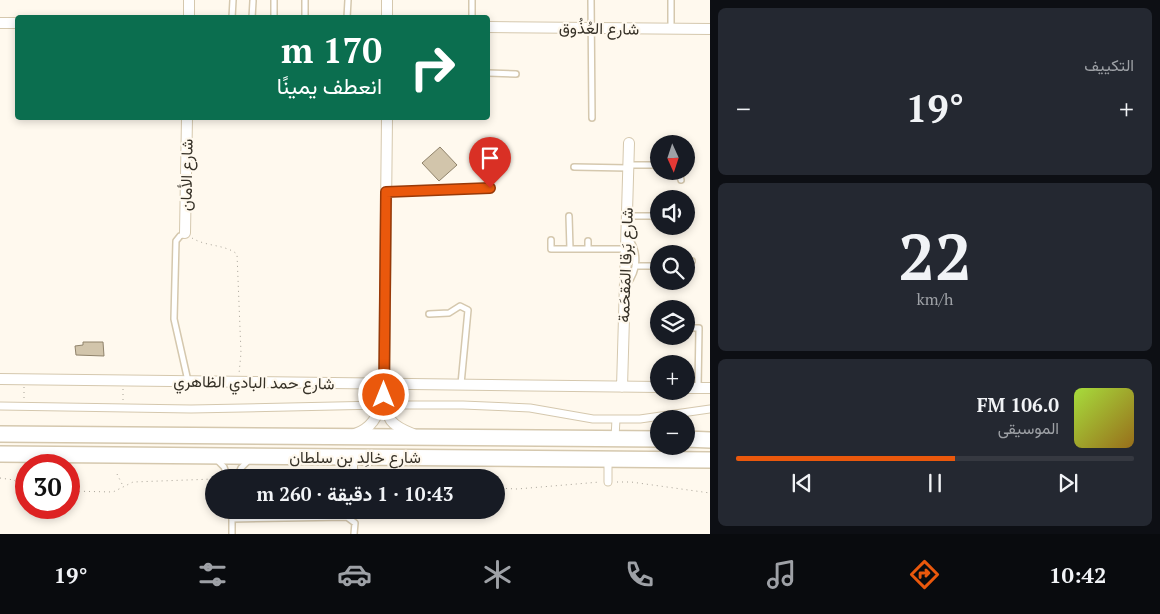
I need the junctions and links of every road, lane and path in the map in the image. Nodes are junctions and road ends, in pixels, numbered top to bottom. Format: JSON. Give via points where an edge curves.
{"nodes":[{"id":1,"x":189,"y":0,"type":"edge"},
{"id":2,"x":233,"y":0,"type":"edge"},
{"id":3,"x":274,"y":0,"type":"edge"},
{"id":4,"x":305,"y":0,"type":"edge"},
{"id":5,"x":348,"y":0,"type":"edge"},
{"id":6,"x":388,"y":0,"type":"edge"},
{"id":7,"x":472,"y":0,"type":"edge"},
{"id":8,"x":590,"y":0,"type":"edge"},
{"id":9,"x":671,"y":0,"type":"edge"},
{"id":10,"x":253,"y":1,"type":"dead end"},
{"id":11,"x":189,"y":15,"type":"edge"},
{"id":12,"x":232,"y":15,"type":"edge"},
{"id":13,"x":252,"y":15,"type":"edge"},
{"id":14,"x":274,"y":15,"type":"edge"},
{"id":15,"x":305,"y":15,"type":"edge"},
{"id":16,"x":347,"y":15,"type":"edge"},
{"id":17,"x":387,"y":15,"type":"edge"},
{"id":18,"x":472,"y":15,"type":"edge"},
{"id":19,"x":0,"y":23,"type":"edge"},
{"id":20,"x":15,"y":23,"type":"edge"},
{"id":21,"x":490,"y":27,"type":"edge"},
{"id":22,"x":590,"y":28,"type":"junction"},
{"id":23,"x":670,"y":29,"type":"junction"},
{"id":24,"x":710,"y":29,"type":"edge"},
{"id":25,"x":490,"y":73,"type":"edge"},
{"id":26,"x":516,"y":74,"type":"dead end"},
{"id":27,"x":592,"y":118,"type":"dead end"},
{"id":28,"x":188,"y":120,"type":"edge"},
{"id":29,"x":387,"y":120,"type":"edge"},
{"id":30,"x":629,"y":143,"type":"dead end"},
{"id":31,"x":650,"y":165,"type":"edge"},
{"id":32,"x":628,"y":166,"type":"junction"},
{"id":33,"x":574,"y":167,"type":"dead end"},
{"id":34,"x":490,"y":188,"type":"dead end"},
{"id":35,"x":386,"y":192,"type":"junction"},
{"id":36,"x":570,"y":216,"type":"dead end"},
{"id":37,"x":627,"y":216,"type":"junction"},
{"id":38,"x":650,"y":216,"type":"edge"},
{"id":39,"x":186,"y":233,"type":"junction"},
{"id":40,"x":626,"y":234,"type":"junction"},
{"id":41,"x":551,"y":240,"type":"dead end"},
{"id":42,"x":588,"y":241,"type":"dead end"},
{"id":43,"x":570,"y":249,"type":"junction"},
{"id":44,"x":588,"y":249,"type":"junction"},
{"id":45,"x":626,"y":249,"type":"junction"},
{"id":46,"x":635,"y":266,"type":"junction"},
{"id":47,"x":650,"y":266,"type":"edge"},
{"id":48,"x":624,"y":286,"type":"junction"},
{"id":49,"x":429,"y":314,"type":"dead end"},
{"id":50,"x":695,"y":328,"type":"edge"},
{"id":51,"x":0,"y":379,"type":"edge"},
{"id":52,"x":24,"y":379,"type":"junction"},
{"id":53,"x":188,"y":381,"type":"junction"},
{"id":54,"x":238,"y":382,"type":"junction"},
{"id":55,"x":384,"y":384,"type":"junction"},
{"id":56,"x":460,"y":385,"type":"junction"},
{"id":57,"x":622,"y":387,"type":"junction"},
{"id":58,"x":650,"y":387,"type":"edge"},
{"id":59,"x":698,"y":388,"type":"joint"},
{"id":60,"x":710,"y":388,"type":"edge"},
{"id":61,"x":384,"y":401,"type":"junction"},
{"id":62,"x":0,"y":406,"type":"edge"},
{"id":63,"x":24,"y":406,"type":"junction"},
{"id":64,"x":710,"y":409,"type":"edge"},
{"id":65,"x":616,"y":419,"type":"junction"},
{"id":66,"x":0,"y":434,"type":"edge"},
{"id":67,"x":416,"y":436,"type":"junction"},
{"id":68,"x":345,"y":437,"type":"junction"},
{"id":69,"x":615,"y":438,"type":"junction"},
{"id":70,"x":650,"y":439,"type":"edge"},
{"id":71,"x":695,"y":439,"type":"edge"},
{"id":72,"x":710,"y":440,"type":"edge"},
{"id":73,"x":0,"y":454,"type":"edge"},
{"id":74,"x":212,"y":456,"type":"junction"},
{"id":75,"x":254,"y":457,"type":"junction"},
{"id":76,"x":353,"y":458,"type":"junction"},
{"id":77,"x":608,"y":460,"type":"junction"},
{"id":78,"x":710,"y":460,"type":"edge"},
{"id":79,"x":225,"y":469,"type":"edge"},
{"id":80,"x":242,"y":469,"type":"edge"},
{"id":81,"x":354,"y":469,"type":"edge"},
{"id":82,"x":118,"y":474,"type":"dead end"},
{"id":83,"x":0,"y":478,"type":"edge"},
{"id":84,"x":205,"y":480,"type":"edge"},
{"id":85,"x":15,"y":481,"type":"edge"},
{"id":86,"x":608,"y":482,"type":"dead end"},
{"id":87,"x":124,"y":487,"type":"junction"},
{"id":88,"x":80,"y":491,"type":"edge"},
{"id":89,"x":232,"y":519,"type":"edge"},
{"id":90,"x":349,"y":519,"type":"edge"},
{"id":91,"x":232,"y":534,"type":"edge"},
{"id":92,"x":354,"y":534,"type":"edge"}],
"edges":[{"from":1,"to":11,"type":"street"},
{"from":2,"to":12,"type":"lane"},
{"from":3,"to":14,"type":"lane"},
{"from":4,"to":15,"type":"lane"},
{"from":5,"to":16,"type":"lane"},
{"from":6,"to":17,"type":"street"},
{"from":7,"to":18,"type":"lane"},
{"from":8,"to":22,"type":"lane"},
{"from":9,"to":23,"type":"lane"},
{"from":10,"to":13,"type":"lane"},
{"from":19,"to":20,"type":"street"},
{"from":21,"to":22,"type":"street","name":"شارع العُذُوق"},
{"from":22,"to":23,"type":"street","name":"شارع العُذُوق"},
{"from":22,"to":27,"type":"lane"},
{"from":23,"to":24,"type":"street","name":"شارع العُذُوق"},
{"from":25,"to":26,"type":"lane"},
{"from":28,"to":39,"type":"street","name":"شارع الأمان"},
{"from":29,"to":35,"type":"street"},
{"from":30,"to":32,"type":"street","name":"شارع بَرقا المَقحَمة"},
{"from":31,"to":32,"type":"lane"},
{"from":32,"to":33,"type":"lane"},
{"from":32,"to":37,"type":"street","name":"شارع بَرقا المَقحَمة"},
{"from":34,"to":35,"type":"lane"},
{"from":35,"to":55,"type":"street"},
{"from":36,"to":43,"type":"lane"},
{"from":37,"to":38,"type":"lane"},
{"from":37,"to":40,"type":"street","name":"شارع بَرقا المَقحَمة"},
{"from":39,"to":53,"type":"lane","via":[[176,241],[174,315]]},
{"from":39,"to":54,"type":"path","via":[[204,244],[229,248],[237,254],[241,353]]},
{"from":40,"to":45,"type":"street","name":"شارع بَرقا المَقحَمة"},
{"from":40,"to":46,"type":"lane","via":[[635,249]]},
{"from":41,"to":43,"type":"lane","via":[[551,249]]},
{"from":42,"to":44,"type":"lane"},
{"from":43,"to":44,"type":"lane"},
{"from":44,"to":45,"type":"lane"},
{"from":45,"to":48,"type":"street","name":"شارع بَرقا المَقحَمة"},
{"from":46,"to":47,"type":"lane"},
{"from":46,"to":48,"type":"lane","via":[[632,277]]},
{"from":48,"to":57,"type":"street","name":"شارع بَرقا المَقحَمة"},
{"from":49,"to":56,"type":"lane","via":[[449,313],[460,306],[468,310]]},
{"from":50,"to":59,"type":"lane","via":[[699,328]]},
{"from":51,"to":52,"type":"street","name":"شارع حمد البادي الظاهري"},
{"from":52,"to":53,"type":"street","name":"شارع حمد البادي الظاهري"},
{"from":52,"to":63,"type":"path"},
{"from":53,"to":54,"type":"street","name":"شارع حمد البادي الظاهري"},
{"from":54,"to":55,"type":"street","name":"شارع حمد البادي الظاهري"},
{"from":55,"to":56,"type":"street","name":"شارع حمد البادي الظاهري"},
{"from":55,"to":61,"type":"street"},
{"from":56,"to":57,"type":"street","name":"شارع حمد البادي الظاهري"},
{"from":57,"to":58,"type":"street","name":"شارع حمد البادي الظاهري"},
{"from":59,"to":60,"type":"street"},
{"from":61,"to":63,"type":"street","via":[[192,409]]},
{"from":61,"to":65,"type":"street","via":[[530,408],[593,419]]},
{"from":61,"to":67,"type":"street","via":[[394,426]]},
{"from":61,"to":68,"type":"street","via":[[372,425]]},
{"from":62,"to":63,"type":"street"},
{"from":64,"to":65,"type":"street","via":[[640,419]]},
{"from":65,"to":69,"type":"street"},
{"from":66,"to":68,"type":"main road","name":"شارع خالِد بن سلطان"},
{"from":67,"to":68,"type":"main road","name":"شارع خالِد بن سلطان"},
{"from":67,"to":69,"type":"main road","name":"شارع خالِد بن سلطان"},
{"from":69,"to":70,"type":"main road","name":"شارع خالِد بن سلطان"},
{"from":71,"to":72,"type":"main road"},
{"from":73,"to":74,"type":"main road","name":"شارع خالِد بن سلطان"},
{"from":74,"to":75,"type":"main road","name":"شارع خالِد بن سلطان"},
{"from":74,"to":79,"type":"lane"},
{"from":75,"to":76,"type":"main road","name":"شارع خالِد بن سلطان"},
{"from":75,"to":80,"type":"lane"},
{"from":76,"to":77,"type":"main road","name":"شارع خالِد بن سلطان"},
{"from":76,"to":81,"type":"street"},
{"from":77,"to":78,"type":"main road","name":"شارع خالِد بن سلطان"},
{"from":77,"to":86,"type":"street"},
{"from":82,"to":87,"type":"path"},
{"from":83,"to":85,"type":"path"},
{"from":84,"to":87,"type":"path","via":[[133,482]]},
{"from":87,"to":88,"type":"path","via":[[114,492]]},
{"from":89,"to":91,"type":"lane"},
{"from":90,"to":92,"type":"lane","via":[[355,524]]}]}
